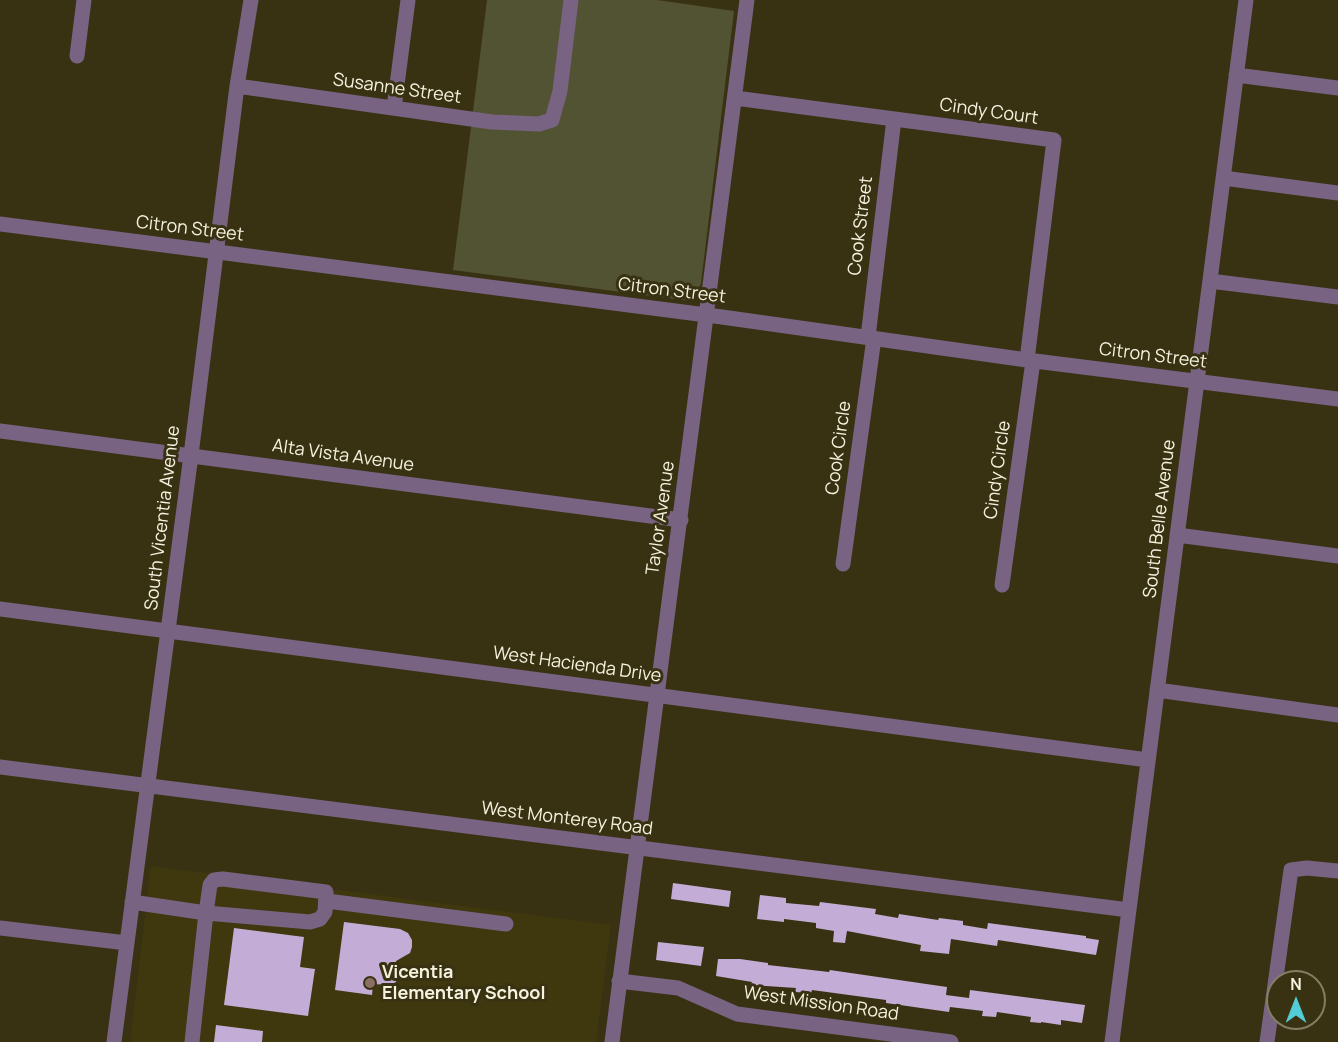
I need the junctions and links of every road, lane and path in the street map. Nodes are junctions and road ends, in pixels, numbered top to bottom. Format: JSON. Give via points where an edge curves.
{"nodes":[{"id":1,"x":84,"y":0,"type":"edge"},
{"id":2,"x":251,"y":0,"type":"edge"},
{"id":3,"x":408,"y":0,"type":"edge"},
{"id":4,"x":571,"y":0,"type":"edge"},
{"id":5,"x":747,"y":0,"type":"edge"},
{"id":6,"x":1246,"y":0,"type":"edge"},
{"id":7,"x":77,"y":56,"type":"dead end"},
{"id":8,"x":1236,"y":75,"type":"junction"},
{"id":9,"x":237,"y":86,"type":"junction"},
{"id":10,"x":1338,"y":88,"type":"edge"},
{"id":11,"x":735,"y":98,"type":"junction"},
{"id":12,"x":394,"y":108,"type":"junction"},
{"id":13,"x":894,"y":119,"type":"junction"},
{"id":14,"x":1223,"y":178,"type":"junction"},
{"id":15,"x":1338,"y":193,"type":"edge"},
{"id":16,"x":0,"y":224,"type":"edge"},
{"id":17,"x":215,"y":252,"type":"junction"},
{"id":18,"x":1210,"y":280,"type":"junction"},
{"id":19,"x":1338,"y":297,"type":"edge"},
{"id":20,"x":707,"y":315,"type":"junction"},
{"id":21,"x":871,"y":338,"type":"junction"},
{"id":22,"x":1030,"y":361,"type":"junction"},
{"id":23,"x":1197,"y":381,"type":"junction"},
{"id":24,"x":1338,"y":399,"type":"edge"},
{"id":25,"x":0,"y":431,"type":"edge"},
{"id":26,"x":191,"y":455,"type":"junction"},
{"id":27,"x":681,"y":520,"type":"junction"},
{"id":28,"x":1177,"y":535,"type":"junction"},
{"id":29,"x":1338,"y":556,"type":"edge"},
{"id":30,"x":843,"y":564,"type":"dead end"},
{"id":31,"x":1002,"y":585,"type":"dead end"},
{"id":32,"x":0,"y":609,"type":"edge"},
{"id":33,"x":168,"y":631,"type":"junction"},
{"id":34,"x":1157,"y":690,"type":"junction"},
{"id":35,"x":655,"y":695,"type":"junction"},
{"id":36,"x":1338,"y":715,"type":"edge"},
{"id":37,"x":1148,"y":760,"type":"junction"},
{"id":38,"x":0,"y":767,"type":"edge"},
{"id":39,"x":147,"y":787,"type":"junction"},
{"id":40,"x":636,"y":848,"type":"junction"},
{"id":41,"x":1338,"y":871,"type":"edge"},
{"id":42,"x":132,"y":902,"type":"junction"},
{"id":43,"x":327,"y":902,"type":"junction"},
{"id":44,"x":1129,"y":910,"type":"junction"},
{"id":45,"x":206,"y":913,"type":"junction"},
{"id":46,"x":506,"y":924,"type":"dead end"},
{"id":47,"x":0,"y":928,"type":"edge"},
{"id":48,"x":127,"y":943,"type":"junction"},
{"id":49,"x":620,"y":981,"type":"junction"},
{"id":50,"x":114,"y":1042,"type":"edge"},
{"id":51,"x":192,"y":1042,"type":"edge"},
{"id":52,"x":612,"y":1042,"type":"edge"},
{"id":53,"x":951,"y":1042,"type":"edge"},
{"id":54,"x":1112,"y":1042,"type":"edge"},
{"id":55,"x":1267,"y":1042,"type":"edge"}],
"edges":[{"from":1,"to":7,"type":"street"},
{"from":2,"to":9,"type":"street","name":"South Vicentia Avenue"},
{"from":3,"to":12,"type":"street"},
{"from":4,"to":12,"type":"street","name":"Susanne Street","via":[[560,91],[552,120],[538,124],[492,122]]},
{"from":5,"to":11,"type":"street","name":"Taylor Avenue"},
{"from":6,"to":8,"type":"street","name":"South Belle Avenue"},
{"from":8,"to":10,"type":"street"},
{"from":8,"to":14,"type":"street","name":"South Belle Avenue"},
{"from":9,"to":12,"type":"street","name":"Susanne Street"},
{"from":9,"to":17,"type":"street","name":"South Vicentia Avenue"},
{"from":11,"to":13,"type":"street","name":"Cindy Court"},
{"from":11,"to":20,"type":"street","name":"Taylor Avenue"},
{"from":13,"to":21,"type":"street","name":"Cook Street"},
{"from":13,"to":22,"type":"street","name":"Cindy Court","via":[[1054,140]]},
{"from":14,"to":15,"type":"street"},
{"from":14,"to":18,"type":"street","name":"South Belle Avenue"},
{"from":16,"to":17,"type":"street","name":"Citron Street"},
{"from":17,"to":20,"type":"street","name":"Citron Street"},
{"from":17,"to":26,"type":"street","name":"South Vicentia Avenue"},
{"from":18,"to":19,"type":"street"},
{"from":18,"to":23,"type":"street","name":"South Belle Avenue"},
{"from":20,"to":21,"type":"street","name":"Citron Street"},
{"from":20,"to":27,"type":"street","name":"Taylor Avenue"},
{"from":21,"to":22,"type":"street","name":"Citron Street"},
{"from":21,"to":30,"type":"street","name":"Cook Circle"},
{"from":22,"to":23,"type":"street","name":"Citron Street"},
{"from":22,"to":31,"type":"street","name":"Cindy Circle"},
{"from":23,"to":24,"type":"street","name":"Citron Street"},
{"from":23,"to":28,"type":"street","name":"South Belle Avenue"},
{"from":25,"to":26,"type":"street","name":"Alta Vista Avenue"},
{"from":26,"to":27,"type":"street","name":"Alta Vista Avenue"},
{"from":26,"to":33,"type":"street","name":"South Vicentia Avenue"},
{"from":27,"to":35,"type":"street","name":"Taylor Avenue"},
{"from":28,"to":29,"type":"street"},
{"from":28,"to":34,"type":"street","name":"South Belle Avenue"},
{"from":32,"to":33,"type":"street","name":"West Hacienda Drive"},
{"from":33,"to":35,"type":"street","name":"West Hacienda Drive"},
{"from":33,"to":39,"type":"street","name":"South Vicentia Avenue"},
{"from":34,"to":36,"type":"street"},
{"from":34,"to":37,"type":"street","name":"South Belle Avenue"},
{"from":35,"to":37,"type":"street","name":"West Hacienda Drive"},
{"from":35,"to":40,"type":"street","name":"Taylor Avenue"},
{"from":37,"to":44,"type":"street","name":"South Belle Avenue"},
{"from":38,"to":39,"type":"street","name":"West Monterey Road"},
{"from":39,"to":40,"type":"street","name":"West Monterey Road"},
{"from":39,"to":42,"type":"street","name":"South Vicentia Avenue"},
{"from":40,"to":44,"type":"street","name":"West Monterey Road"},
{"from":40,"to":49,"type":"street","name":"Taylor Avenue"},
{"from":41,"to":55,"type":"street","via":[[1291,870]]},
{"from":42,"to":45,"type":"street"},
{"from":42,"to":48,"type":"street","name":"South Vicentia Avenue"},
{"from":43,"to":45,"type":"street","via":[[320,919],[310,922]]},
{"from":43,"to":45,"type":"street","via":[[326,892],[214,880]]},
{"from":43,"to":46,"type":"street"},
{"from":44,"to":54,"type":"street","name":"South Belle Avenue"},
{"from":45,"to":51,"type":"street"},
{"from":47,"to":48,"type":"street"},
{"from":48,"to":50,"type":"street","name":"South Vicentia Avenue"},
{"from":49,"to":52,"type":"street","name":"Taylor Avenue"},
{"from":49,"to":53,"type":"street","name":"West Mission Road","via":[[678,988],[737,1014]]}]}
